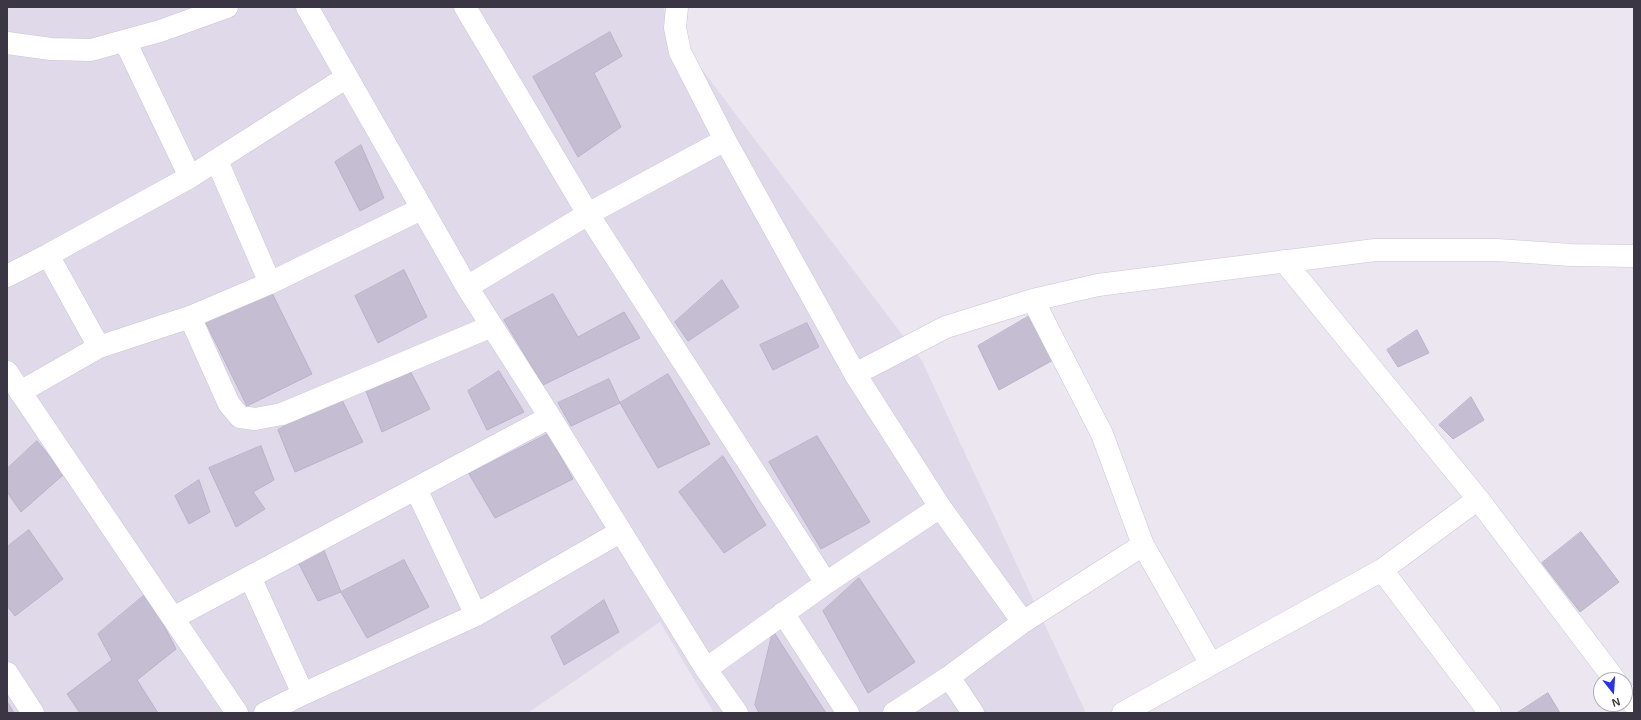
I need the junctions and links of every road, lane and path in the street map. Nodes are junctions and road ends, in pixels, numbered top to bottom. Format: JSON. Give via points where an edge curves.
{"nodes":[{"id":1,"x":227,"y":7,"type":"edge"},
{"id":2,"x":307,"y":7,"type":"edge"},
{"id":3,"x":465,"y":7,"type":"edge"},
{"id":4,"x":677,"y":7,"type":"edge"},
{"id":5,"x":125,"y":41,"type":"junction"},
{"id":6,"x":7,"y":43,"type":"edge"},
{"id":7,"x":347,"y":77,"type":"junction"},
{"id":8,"x":725,"y":140,"type":"junction"},
{"id":9,"x":217,"y":161,"type":"junction"},
{"id":10,"x":190,"y":177,"type":"junction"},
{"id":11,"x":421,"y":209,"type":"junction"},
{"id":12,"x":588,"y":214,"type":"junction"},
{"id":13,"x":48,"y":255,"type":"junction"},
{"id":14,"x":1634,"y":256,"type":"edge"},
{"id":15,"x":1284,"y":261,"type":"junction"},
{"id":16,"x":7,"y":276,"type":"edge"},
{"id":17,"x":270,"y":283,"type":"junction"},
{"id":18,"x":467,"y":286,"type":"junction"},
{"id":19,"x":1033,"y":300,"type":"junction"},
{"id":20,"x":190,"y":317,"type":"junction"},
{"id":21,"x":492,"y":326,"type":"junction"},
{"id":22,"x":99,"y":347,"type":"junction"},
{"id":23,"x":7,"y":372,"type":"edge"},
{"id":24,"x":856,"y":374,"type":"junction"},
{"id":25,"x":20,"y":392,"type":"junction"},
{"id":26,"x":550,"y":417,"type":"junction"},
{"id":27,"x":416,"y":490,"type":"junction"},
{"id":28,"x":1478,"y":499,"type":"junction"},
{"id":29,"x":940,"y":507,"type":"junction"},
{"id":30,"x":620,"y":532,"type":"junction"},
{"id":31,"x":1143,"y":545,"type":"junction"},
{"id":32,"x":1382,"y":570,"type":"junction"},
{"id":33,"x":250,"y":577,"type":"junction"},
{"id":34,"x":826,"y":583,"type":"junction"},
{"id":35,"x":784,"y":614,"type":"junction"},
{"id":36,"x":476,"y":615,"type":"junction"},
{"id":37,"x":173,"y":618,"type":"junction"},
{"id":38,"x":1023,"y":622,"type":"junction"},
{"id":39,"x":1211,"y":664,"type":"junction"},
{"id":40,"x":706,"y":669,"type":"junction"},
{"id":41,"x":1610,"y":672,"type":"edge"},
{"id":42,"x":7,"y":673,"type":"edge"},
{"id":43,"x":949,"y":677,"type":"junction"},
{"id":44,"x":303,"y":694,"type":"junction"},
{"id":45,"x":1131,"y":711,"type":"edge"},
{"id":46,"x":34,"y":713,"type":"edge"},
{"id":47,"x":237,"y":713,"type":"edge"},
{"id":48,"x":265,"y":713,"type":"edge"},
{"id":49,"x":736,"y":713,"type":"edge"},
{"id":50,"x":848,"y":713,"type":"edge"},
{"id":51,"x":894,"y":713,"type":"edge"},
{"id":52,"x":973,"y":713,"type":"edge"},
{"id":53,"x":1490,"y":713,"type":"edge"}],
"edges":[{"from":1,"to":5,"type":"street"},
{"from":2,"to":7,"type":"street"},
{"from":3,"to":12,"type":"street"},
{"from":4,"to":8,"type":"street","via":[[675,28],[680,52]]},
{"from":5,"to":6,"type":"street","via":[[91,50],[51,49]]},
{"from":5,"to":10,"type":"street"},
{"from":7,"to":9,"type":"street"},
{"from":7,"to":11,"type":"street"},
{"from":8,"to":12,"type":"street"},
{"from":8,"to":24,"type":"street"},
{"from":9,"to":10,"type":"street"},
{"from":9,"to":17,"type":"street"},
{"from":10,"to":13,"type":"street"},
{"from":11,"to":17,"type":"street"},
{"from":11,"to":18,"type":"street"},
{"from":12,"to":18,"type":"street"},
{"from":12,"to":34,"type":"street"},
{"from":13,"to":16,"type":"street"},
{"from":13,"to":22,"type":"street"},
{"from":14,"to":15,"type":"street","via":[[1497,250],[1375,250]]},
{"from":15,"to":19,"type":"street","via":[[1098,285]]},
{"from":15,"to":28,"type":"street"},
{"from":17,"to":20,"type":"street"},
{"from":18,"to":21,"type":"street"},
{"from":19,"to":24,"type":"street","via":[[946,327]]},
{"from":19,"to":31,"type":"street","via":[[1102,434]]},
{"from":20,"to":21,"type":"street","via":[[229,404],[240,417],[255,419],[282,414]]},
{"from":20,"to":22,"type":"street"},
{"from":21,"to":26,"type":"street"},
{"from":22,"to":25,"type":"street"},
{"from":23,"to":25,"type":"street"},
{"from":24,"to":29,"type":"street"},
{"from":25,"to":37,"type":"street"},
{"from":26,"to":27,"type":"street"},
{"from":26,"to":30,"type":"street"},
{"from":27,"to":33,"type":"street"},
{"from":27,"to":36,"type":"street"},
{"from":28,"to":32,"type":"street"},
{"from":28,"to":41,"type":"street"},
{"from":29,"to":34,"type":"street"},
{"from":29,"to":38,"type":"street"},
{"from":30,"to":36,"type":"street"},
{"from":30,"to":40,"type":"street"},
{"from":31,"to":38,"type":"street"},
{"from":31,"to":39,"type":"street"},
{"from":32,"to":39,"type":"street"},
{"from":32,"to":53,"type":"street"},
{"from":33,"to":37,"type":"street"},
{"from":33,"to":44,"type":"street"},
{"from":34,"to":35,"type":"street"},
{"from":35,"to":40,"type":"street"},
{"from":35,"to":50,"type":"street"},
{"from":36,"to":44,"type":"street"},
{"from":37,"to":47,"type":"street"},
{"from":38,"to":43,"type":"street"},
{"from":39,"to":45,"type":"street"},
{"from":40,"to":49,"type":"street"},
{"from":42,"to":46,"type":"street"},
{"from":43,"to":51,"type":"street"},
{"from":43,"to":52,"type":"street"},
{"from":44,"to":48,"type":"street"}]}
